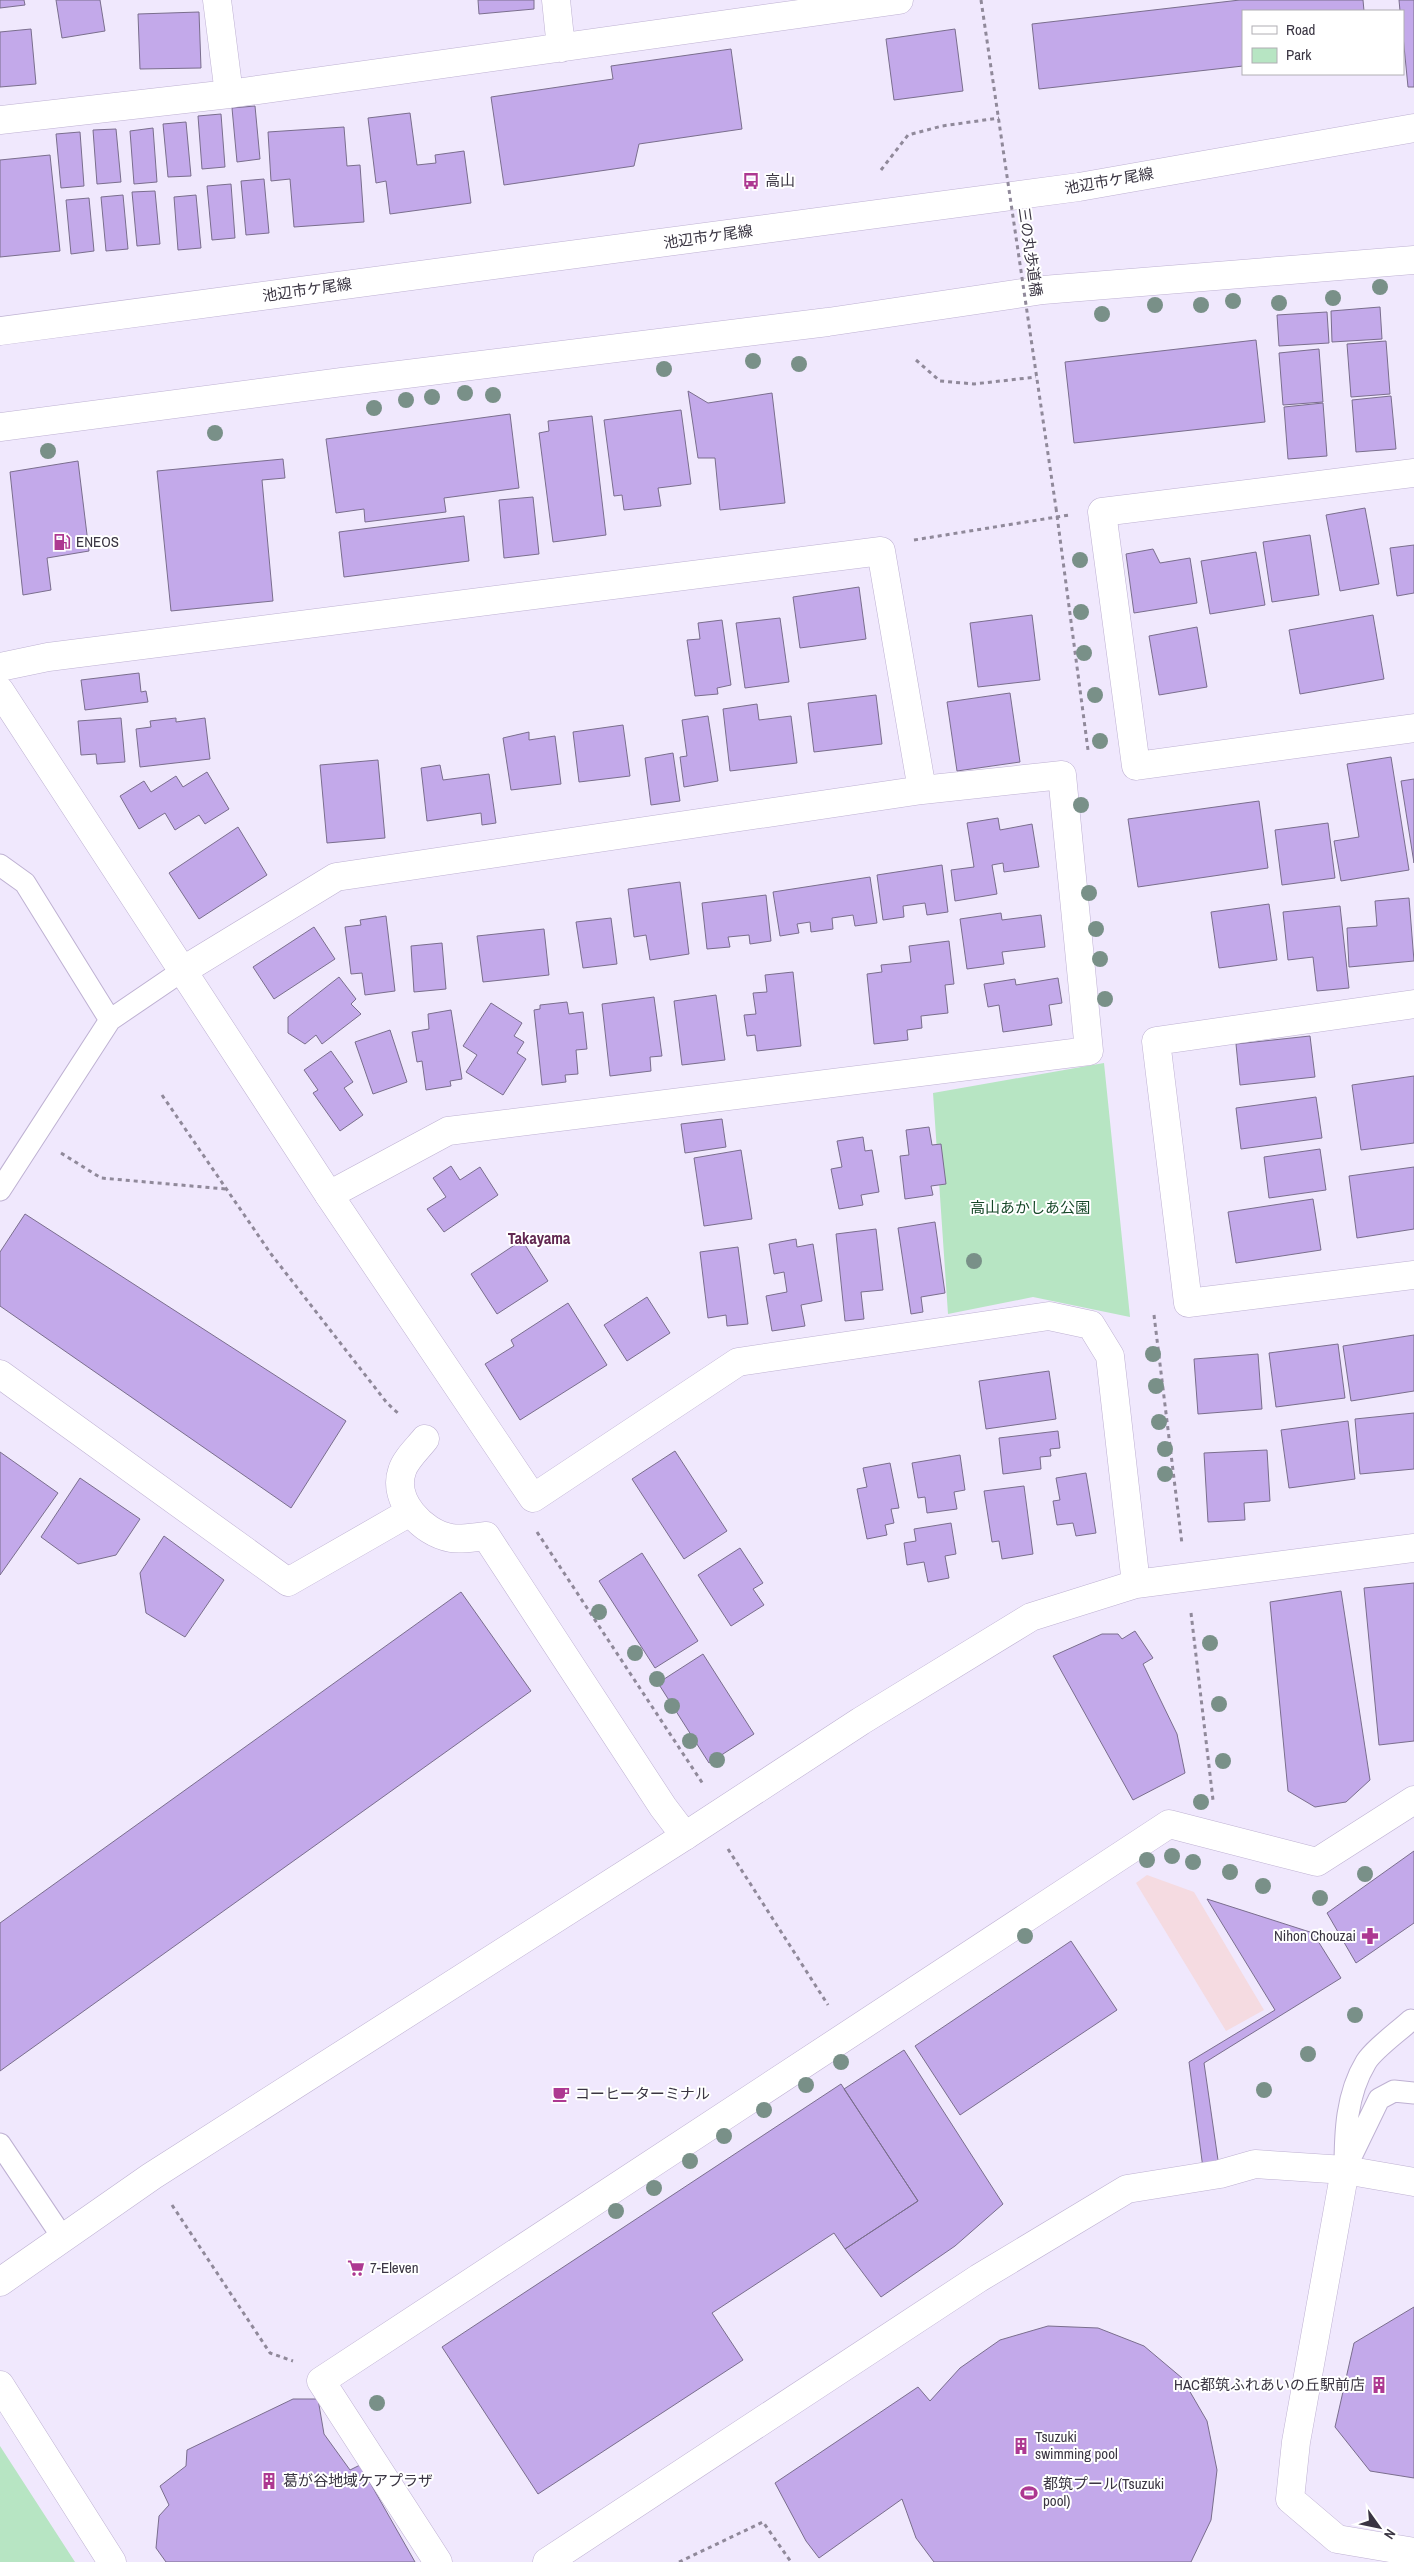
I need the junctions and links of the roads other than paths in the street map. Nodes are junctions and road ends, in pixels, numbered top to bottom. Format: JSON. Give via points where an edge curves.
{"nodes":[{"id":1,"x":217,"y":0,"type":"edge"},
{"id":2,"x":556,"y":0,"type":"edge"},
{"id":3,"x":899,"y":0,"type":"edge"},
{"id":4,"x":561,"y":48,"type":"junction"},
{"id":5,"x":229,"y":94,"type":"junction"},
{"id":6,"x":0,"y":120,"type":"edge"},
{"id":7,"x":1414,"y":128,"type":"edge"},
{"id":8,"x":1414,"y":260,"type":"edge"},
{"id":9,"x":0,"y":331,"type":"edge"},
{"id":10,"x":0,"y":427,"type":"edge"},
{"id":11,"x":1414,"y":473,"type":"edge"},
{"id":12,"x":0,"y":667,"type":"edge"},
{"id":13,"x":0,"y":691,"type":"edge"},
{"id":14,"x":1414,"y":728,"type":"edge"},
{"id":15,"x":922,"y":790,"type":"junction"},
{"id":16,"x":0,"y":865,"type":"edge"},
{"id":17,"x":182,"y":971,"type":"junction"},
{"id":18,"x":1414,"y":1004,"type":"edge"},
{"id":19,"x":110,"y":1020,"type":"junction"},
{"id":20,"x":0,"y":1190,"type":"edge"},
{"id":21,"x":329,"y":1195,"type":"junction"},
{"id":22,"x":1414,"y":1275,"type":"edge"},
{"id":23,"x":0,"y":1374,"type":"edge"},
{"id":24,"x":424,"y":1439,"type":"road end"},
{"id":25,"x":410,"y":1512,"type":"junction"},
{"id":26,"x":1414,"y":1548,"type":"edge"},
{"id":27,"x":1136,"y":1584,"type":"junction"},
{"id":28,"x":1414,"y":1800,"type":"edge"},
{"id":29,"x":685,"y":1836,"type":"junction"},
{"id":30,"x":1413,"y":2020,"type":"edge"},
{"id":31,"x":1414,"y":2093,"type":"edge"},
{"id":32,"x":0,"y":2144,"type":"edge"},
{"id":33,"x":1345,"y":2170,"type":"junction"},
{"id":34,"x":1414,"y":2182,"type":"edge"},
{"id":35,"x":63,"y":2238,"type":"junction"},
{"id":36,"x":0,"y":2282,"type":"edge"},
{"id":37,"x":0,"y":2385,"type":"edge"},
{"id":38,"x":1414,"y":2552,"type":"edge"},
{"id":39,"x":112,"y":2562,"type":"edge"},
{"id":40,"x":438,"y":2562,"type":"edge"},
{"id":41,"x":547,"y":2562,"type":"edge"}],
"edges":[{"from":1,"to":5,"type":"street"},
{"from":2,"to":4,"type":"street"},
{"from":3,"to":4,"type":"street"},
{"from":4,"to":5,"type":"street"},
{"from":5,"to":6,"type":"street"},
{"from":7,"to":9,"type":"street","name":"池辺市ケ尾線","via":[[1079,187]]},
{"from":8,"to":10,"type":"street","via":[[1042,290],[828,322]]},
{"from":11,"to":14,"type":"street","via":[[1102,512],[1136,766]]},
{"from":12,"to":15,"type":"street","via":[[48,657],[881,552]]},
{"from":13,"to":17,"type":"street"},
{"from":15,"to":17,"type":"street","via":[[336,878]]},
{"from":15,"to":21,"type":"street","via":[[1062,775],[1089,1050],[448,1131]]},
{"from":16,"to":19,"type":"lane","via":[[25,883]]},
{"from":17,"to":19,"type":"lane"},
{"from":17,"to":21,"type":"street"},
{"from":18,"to":22,"type":"street","via":[[1156,1041],[1188,1303]]},
{"from":19,"to":20,"type":"lane"},
{"from":21,"to":27,"type":"street","via":[[533,1498],[738,1362],[1049,1316],[1091,1325],[1110,1356]]},
{"from":23,"to":25,"type":"street","via":[[288,1582]]},
{"from":24,"to":25,"type":"street","via":[[402,1469],[399,1487]]},
{"from":25,"to":29,"type":"street","via":[[430,1530],[451,1539],[486,1536]]},
{"from":26,"to":27,"type":"street"},
{"from":27,"to":29,"type":"street","via":[[1031,1617],[861,1721]]},
{"from":28,"to":40,"type":"street","via":[[1317,1862],[1169,1824],[321,2381]]},
{"from":29,"to":35,"type":"street","via":[[152,2176]]},
{"from":30,"to":33,"type":"lane","via":[[1366,2061],[1353,2092],[1346,2126]]},
{"from":31,"to":33,"type":"lane","via":[[1394,2091],[1379,2099]]},
{"from":32,"to":35,"type":"lane"},
{"from":33,"to":34,"type":"street"},
{"from":33,"to":38,"type":"street","via":[[1296,2442],[1290,2500],[1338,2538]]},
{"from":33,"to":41,"type":"street","via":[[1256,2164],[1220,2174],[1127,2189],[971,2283]]},
{"from":35,"to":36,"type":"street"},
{"from":37,"to":39,"type":"street"}]}
